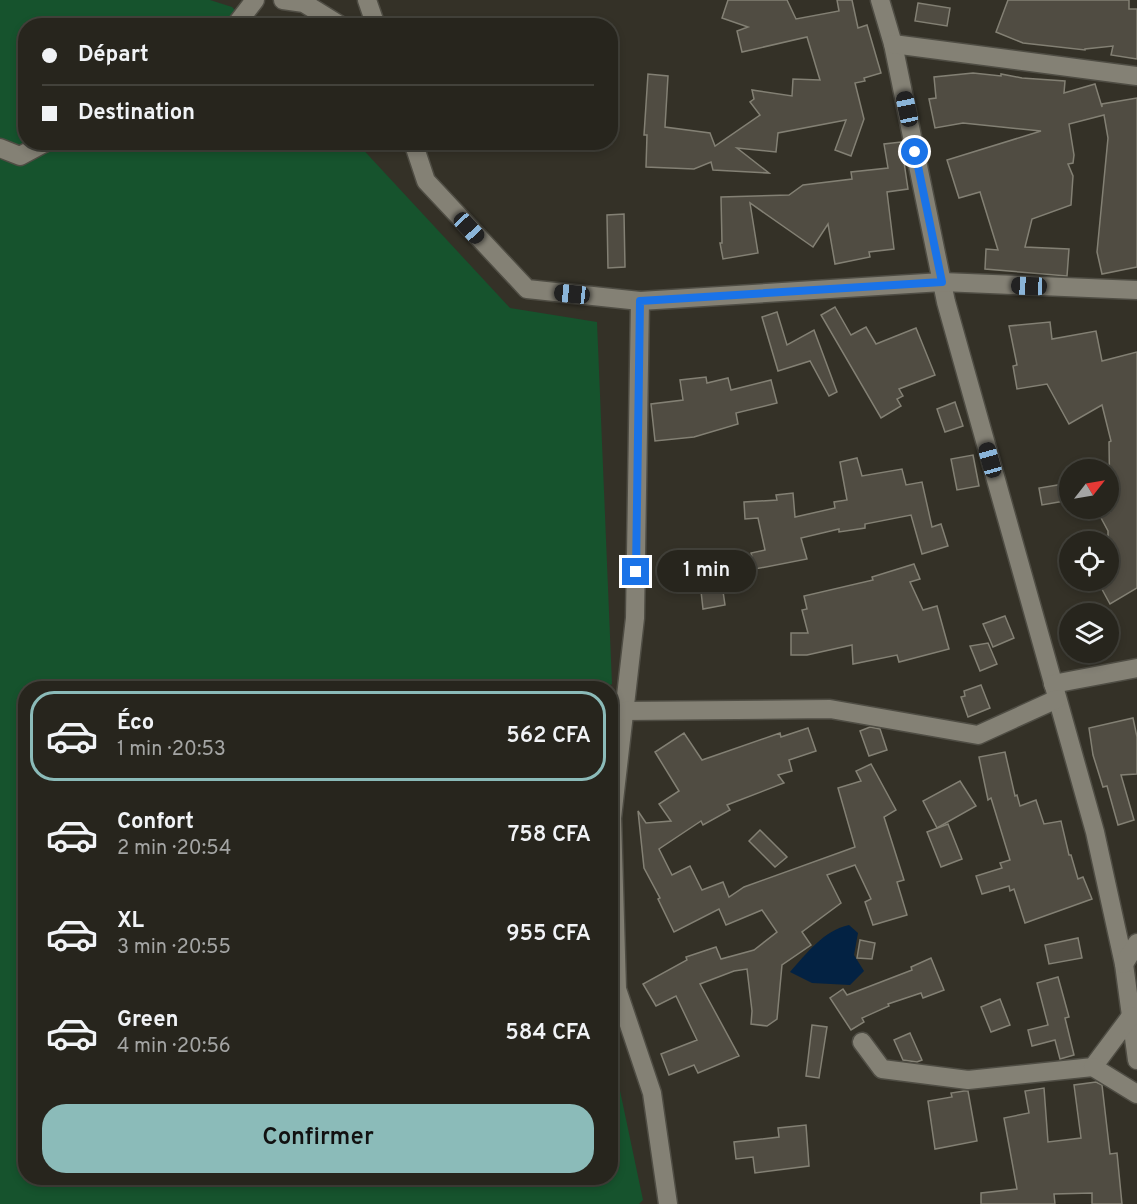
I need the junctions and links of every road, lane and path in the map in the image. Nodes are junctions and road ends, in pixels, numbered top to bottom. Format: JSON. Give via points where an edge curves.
{"nodes":[{"id":1,"x":255,"y":0,"type":"edge"},
{"id":2,"x":283,"y":0,"type":"edge"},
{"id":3,"x":368,"y":0,"type":"edge"},
{"id":4,"x":880,"y":0,"type":"edge"},
{"id":5,"x":241,"y":18,"type":"edge"},
{"id":6,"x":328,"y":18,"type":"edge"},
{"id":7,"x":374,"y":18,"type":"edge"},
{"id":8,"x":893,"y":44,"type":"junction"},
{"id":9,"x":1137,"y":76,"type":"edge"},
{"id":10,"x":0,"y":148,"type":"edge"},
{"id":11,"x":31,"y":150,"type":"edge"},
{"id":12,"x":416,"y":150,"type":"edge"},
{"id":13,"x":942,"y":282,"type":"junction"},
{"id":14,"x":1137,"y":290,"type":"edge"},
{"id":15,"x":640,"y":301,"type":"junction"},
{"id":16,"x":1137,"y":668,"type":"edge"},
{"id":17,"x":1055,"y":692,"type":"junction"},
{"id":18,"x":624,"y":711,"type":"junction"},
{"id":19,"x":618,"y":764,"type":"edge"},
{"id":20,"x":1137,"y":943,"type":"edge"},
{"id":21,"x":1124,"y":964,"type":"junction"},
{"id":22,"x":618,"y":995,"type":"edge"},
{"id":23,"x":1131,"y":1016,"type":"junction"},
{"id":24,"x":862,"y":1042,"type":"dead end"},
{"id":25,"x":1137,"y":1060,"type":"edge"},
{"id":26,"x":1093,"y":1067,"type":"junction"},
{"id":27,"x":1137,"y":1094,"type":"edge"},
{"id":28,"x":668,"y":1204,"type":"edge"}],
"edges":[{"from":1,"to":5,"type":"street"},
{"from":2,"to":6,"type":"street","via":[[304,3]]},
{"from":3,"to":7,"type":"street"},
{"from":4,"to":8,"type":"street"},
{"from":8,"to":9,"type":"street"},
{"from":8,"to":13,"type":"street"},
{"from":10,"to":11,"type":"street","via":[[20,156]]},
{"from":12,"to":15,"type":"street","via":[[426,181],[527,290]]},
{"from":13,"to":14,"type":"street"},
{"from":13,"to":15,"type":"street"},
{"from":13,"to":17,"type":"street"},
{"from":15,"to":18,"type":"street","via":[[635,618]]},
{"from":16,"to":17,"type":"street"},
{"from":17,"to":18,"type":"street","via":[[978,735],[830,709]]},
{"from":17,"to":21,"type":"street","via":[[1095,832]]},
{"from":18,"to":19,"type":"street"},
{"from":20,"to":21,"type":"street"},
{"from":21,"to":23,"type":"street"},
{"from":22,"to":28,"type":"street","via":[[651,1093]]},
{"from":23,"to":25,"type":"street"},
{"from":23,"to":26,"type":"street"},
{"from":24,"to":26,"type":"street","via":[[882,1070],[968,1080]]},
{"from":26,"to":27,"type":"street"}]}
